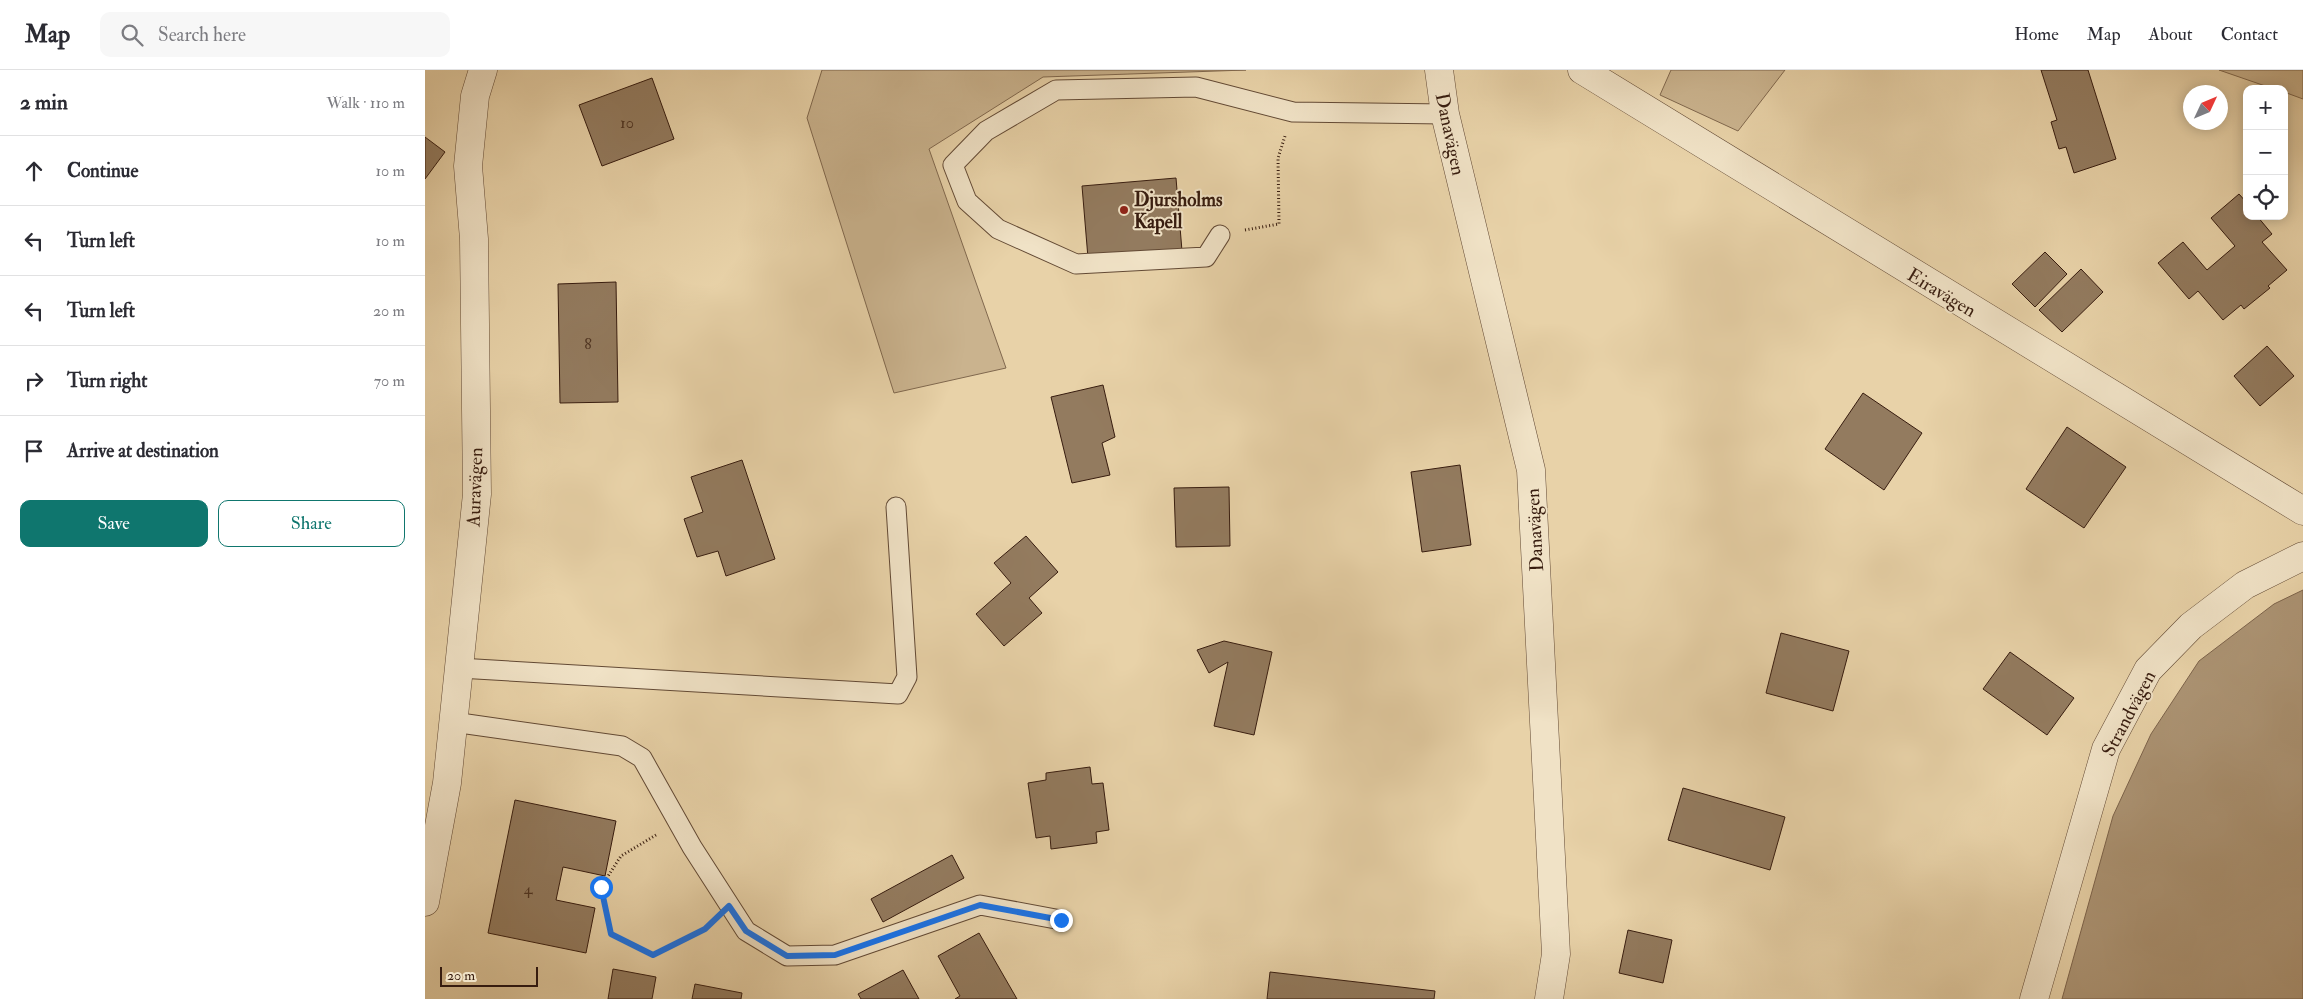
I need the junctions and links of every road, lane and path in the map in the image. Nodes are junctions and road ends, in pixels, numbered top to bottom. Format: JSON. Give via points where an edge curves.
{"nodes":[{"id":1,"x":483,"y":70,"type":"edge"},
{"id":2,"x":1439,"y":70,"type":"edge"},
{"id":3,"x":1582,"y":70,"type":"edge"},
{"id":4,"x":1293,"y":112,"type":"junction"},
{"id":5,"x":1445,"y":114,"type":"junction"},
{"id":6,"x":1220,"y":235,"type":"joint"},
{"id":7,"x":896,"y":507,"type":"dead end"},
{"id":8,"x":2303,"y":511,"type":"edge"},
{"id":9,"x":2303,"y":556,"type":"edge"},
{"id":10,"x":459,"y":668,"type":"junction"},
{"id":11,"x":453,"y":722,"type":"junction"},
{"id":12,"x":436,"y":779,"type":"edge"},
{"id":13,"x":678,"y":822,"type":"junction"},
{"id":14,"x":425,"y":902,"type":"edge"},
{"id":15,"x":729,"y":906,"type":"junction"},
{"id":16,"x":1061,"y":920,"type":"dead end"},
{"id":17,"x":1549,"y":999,"type":"edge"},
{"id":18,"x":2034,"y":999,"type":"edge"}],
"edges":[{"from":1,"to":10,"type":"street","name":"Auravägen","via":[[475,96],[468,166],[474,238],[477,494]]},
{"from":2,"to":5,"type":"street","name":"Danavägen"},
{"from":3,"to":8,"type":"street","name":"Eiravägen"},
{"from":4,"to":5,"type":"lane"},
{"from":4,"to":6,"type":"path","via":[[1278,158],[1279,224]]},
{"from":4,"to":6,"type":"lane","via":[[1196,86],[1056,90],[986,131],[953,166],[967,201],[998,229],[1077,264],[1206,257]]},
{"from":5,"to":17,"type":"street","name":"Danavägen","via":[[1531,470],[1556,954]]},
{"from":7,"to":10,"type":"lane","via":[[907,677],[898,694]]},
{"from":9,"to":18,"type":"street","name":"Strandvägen","via":[[2245,585],[2191,626],[2148,670],[2105,749]]},
{"from":10,"to":11,"type":"street","name":"Auravägen"},
{"from":11,"to":12,"type":"street","name":"Auravägen"},
{"from":11,"to":13,"type":"lane","via":[[622,746],[642,758]]},
{"from":12,"to":14,"type":"street","name":"Auravägen"},
{"from":13,"to":15,"type":"lane"},
{"from":13,"to":15,"type":"path","via":[[621,856],[601,887],[611,934],[653,955],[705,929]]},
{"from":15,"to":16,"type":"lane","via":[[746,931],[787,956],[835,955],[980,905]]}]}
